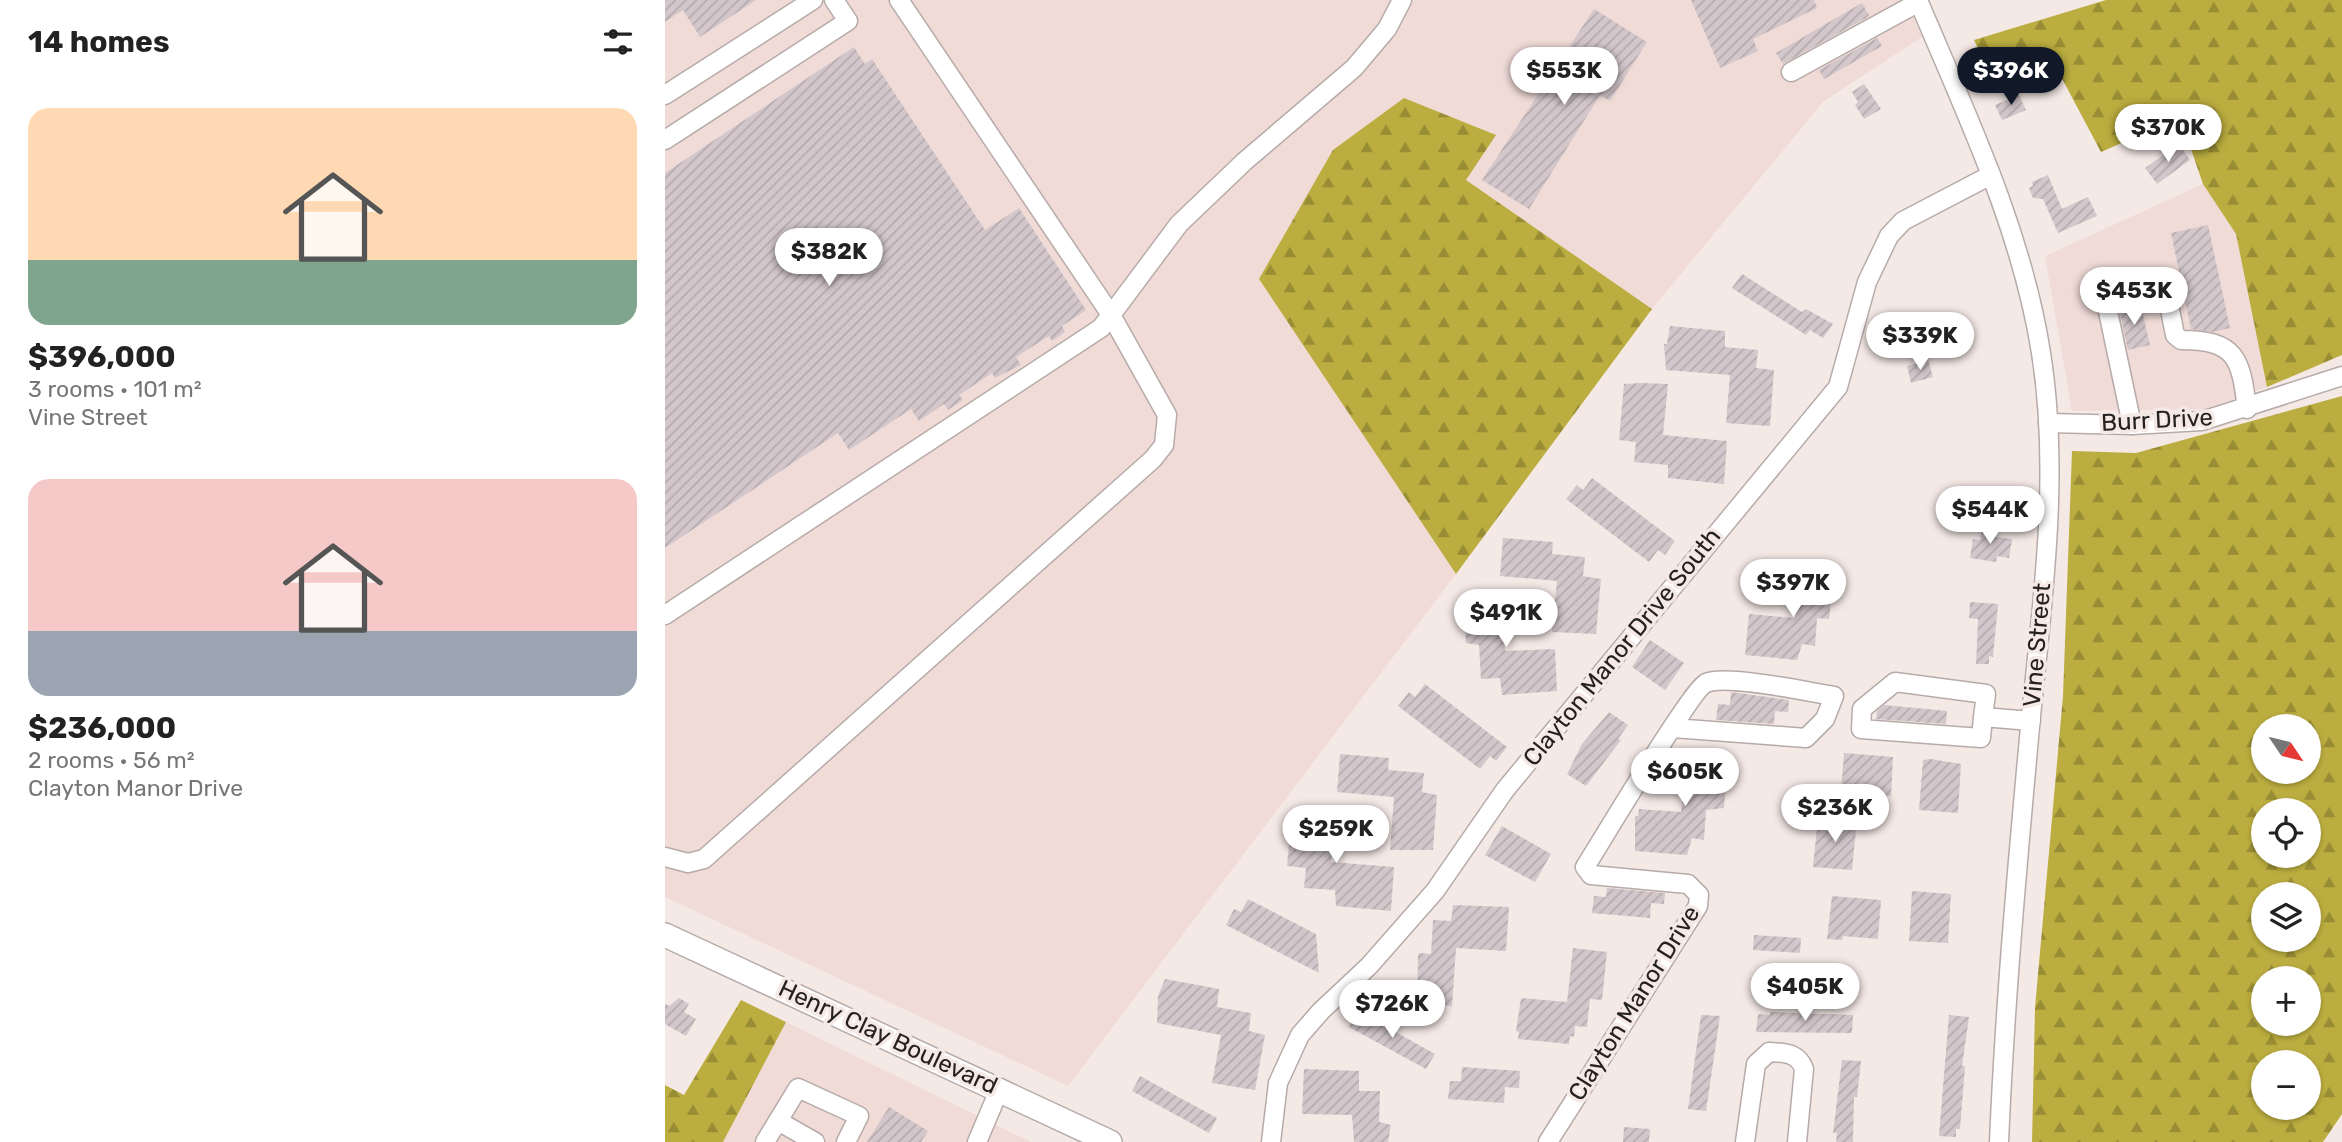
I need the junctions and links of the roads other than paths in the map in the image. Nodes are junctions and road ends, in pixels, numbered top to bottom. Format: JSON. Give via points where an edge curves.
{"nodes":[{"id":1,"x":813,"y":0,"type":"edge"},
{"id":2,"x":834,"y":0,"type":"edge"},
{"id":3,"x":898,"y":0,"type":"edge"},
{"id":4,"x":1402,"y":0,"type":"edge"},
{"id":5,"x":1919,"y":1,"type":"edge"},
{"id":6,"x":1791,"y":72,"type":"dead end"},
{"id":7,"x":665,"y":96,"type":"edge"},
{"id":8,"x":665,"y":140,"type":"edge"},
{"id":9,"x":1991,"y":175,"type":"junction"},
{"id":10,"x":1111,"y":315,"type":"junction"},
{"id":11,"x":2342,"y":376,"type":"edge"},
{"id":12,"x":2247,"y":409,"type":"junction"},
{"id":13,"x":2049,"y":423,"type":"junction"},
{"id":14,"x":2132,"y":425,"type":"junction"},
{"id":15,"x":665,"y":615,"type":"edge"},
{"id":16,"x":1983,"y":717,"type":"junction"},
{"id":17,"x":2031,"y":721,"type":"junction"},
{"id":18,"x":1673,"y":728,"type":"junction"},
{"id":19,"x":665,"y":857,"type":"edge"},
{"id":20,"x":665,"y":935,"type":"edge"},
{"id":21,"x":1000,"y":1088,"type":"junction"},
{"id":22,"x":778,"y":1121,"type":"junction"},
{"id":23,"x":765,"y":1142,"type":"edge"},
{"id":24,"x":815,"y":1142,"type":"edge"},
{"id":25,"x":846,"y":1142,"type":"edge"},
{"id":26,"x":977,"y":1142,"type":"edge"},
{"id":27,"x":1110,"y":1142,"type":"edge"},
{"id":28,"x":1271,"y":1142,"type":"edge"},
{"id":29,"x":1548,"y":1142,"type":"edge"},
{"id":30,"x":1745,"y":1142,"type":"edge"},
{"id":31,"x":1797,"y":1142,"type":"edge"},
{"id":32,"x":1999,"y":1142,"type":"edge"}],
"edges":[{"from":1,"to":7,"type":"street"},
{"from":2,"to":8,"type":"street","via":[[848,21]]},
{"from":3,"to":10,"type":"street"},
{"from":4,"to":10,"type":"street","via":[[1387,29],[1354,68],[1179,224]]},
{"from":5,"to":6,"type":"street"},
{"from":5,"to":9,"type":"street","name":"Vine Street"},
{"from":9,"to":13,"type":"street","name":"Vine Street","via":[[2030,301]]},
{"from":9,"to":28,"type":"street","name":"Clayton Manor Drive South","via":[[1902,221],[1889,236],[1867,282],[1838,387],[1505,790],[1435,891],[1300,1035],[1279,1083]]},
{"from":10,"to":15,"type":"street","via":[[1101,328]]},
{"from":10,"to":19,"type":"street","via":[[1167,415],[1164,445],[1153,459],[704,859],[688,863]]},
{"from":11,"to":12,"type":"street","name":"Burr Drive"},
{"from":12,"to":14,"type":"street","name":"Burr Drive","via":[[2202,421]]},
{"from":12,"to":14,"type":"street","via":[[2239,365],[2225,348],[2209,340],[2181,340],[2175,335],[2165,285],[2157,281],[2114,291],[2106,302]]},
{"from":13,"to":14,"type":"street","name":"Burr Drive"},
{"from":13,"to":17,"type":"street","name":"Vine Street"},
{"from":16,"to":16,"type":"street","via":[[1981,737],[1861,729],[1862,709],[1895,682],[1986,694]]},
{"from":16,"to":17,"type":"street"},
{"from":17,"to":32,"type":"street","name":"Vine Street"},
{"from":18,"to":18,"type":"street","name":"Clayton Manor Drive","via":[[1696,691],[1709,682],[1731,680],[1834,696],[1825,719],[1806,738]]},
{"from":18,"to":29,"type":"street","name":"Clayton Manor Drive","via":[[1585,867],[1591,875],[1688,884],[1699,895],[1698,906]]},
{"from":20,"to":21,"type":"main road","name":"Henry Clay Boulevard"},
{"from":21,"to":26,"type":"street"},
{"from":21,"to":27,"type":"main road","name":"Henry Clay Boulevard"},
{"from":22,"to":23,"type":"street"},
{"from":22,"to":24,"type":"street"},
{"from":22,"to":25,"type":"street","via":[[798,1088],[859,1116]]},
{"from":30,"to":31,"type":"street","via":[[1756,1064],[1769,1052],[1791,1053],[1804,1069]]}]}
